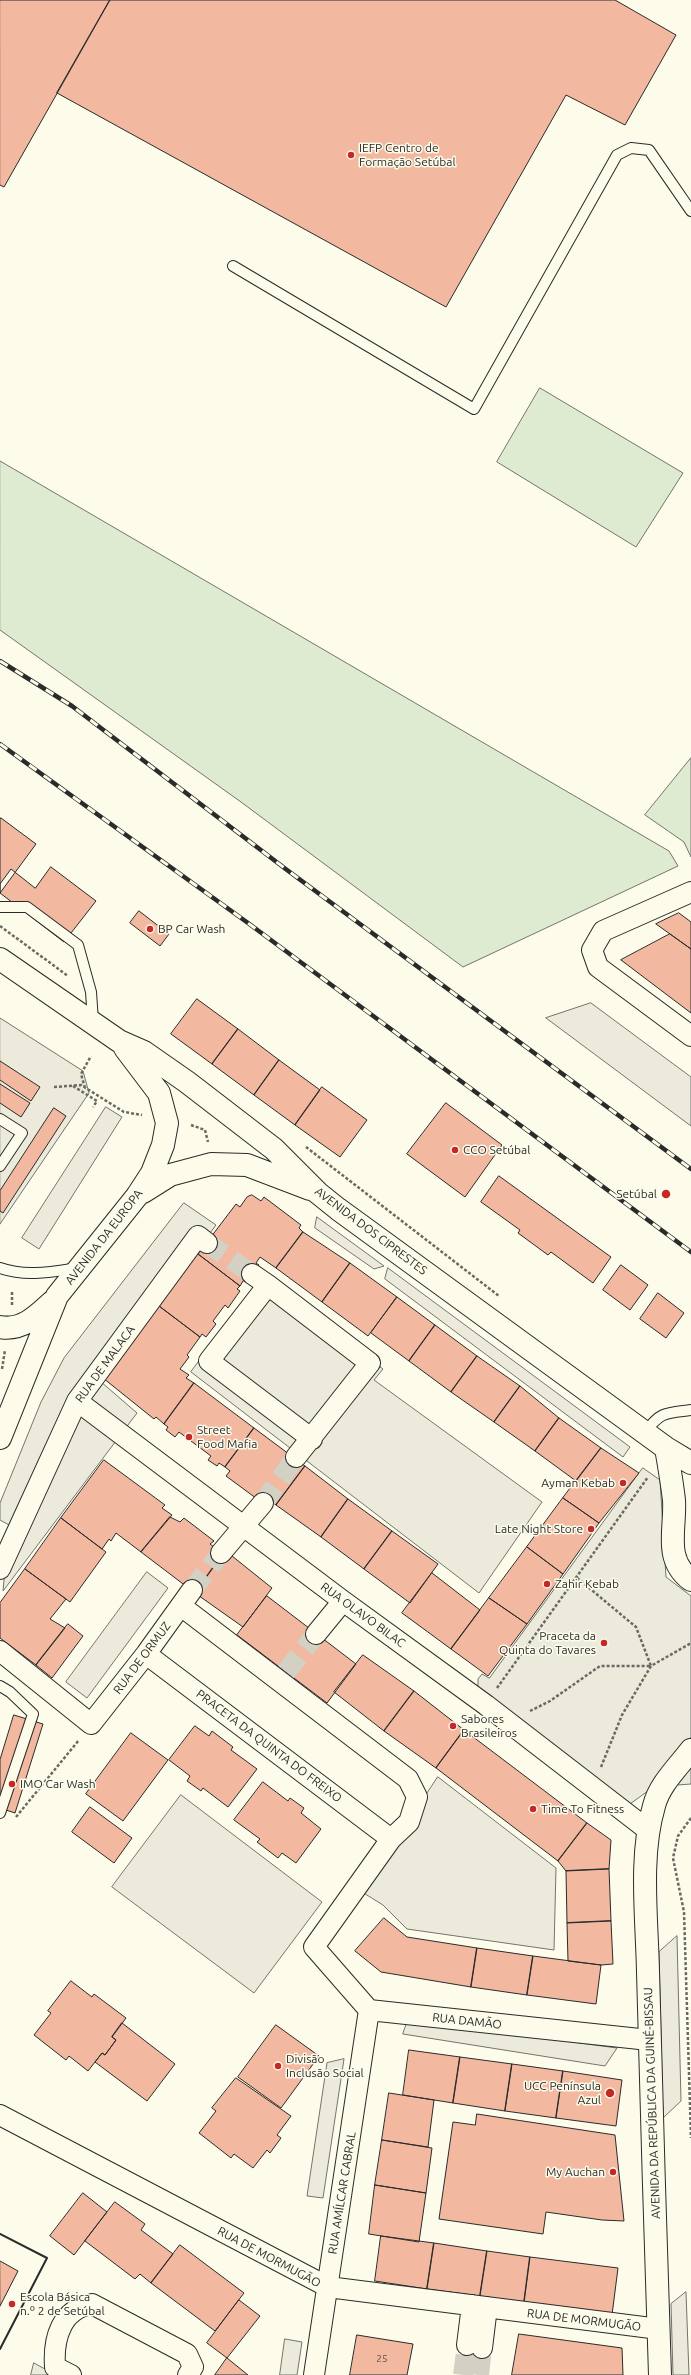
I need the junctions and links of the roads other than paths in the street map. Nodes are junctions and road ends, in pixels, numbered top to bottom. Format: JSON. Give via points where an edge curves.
{"nodes":[{"id":1,"x":691,"y":211,"type":"edge"},
{"id":2,"x":233,"y":266,"type":"dead end"},
{"id":3,"x":691,"y":892,"type":"edge"},
{"id":4,"x":0,"y":907,"type":"edge"},
{"id":5,"x":0,"y":959,"type":"edge"},
{"id":6,"x":93,"y":1023,"type":"junction"},
{"id":7,"x":691,"y":1036,"type":"edge"},
{"id":8,"x":119,"y":1041,"type":"junction"},
{"id":9,"x":0,"y":1119,"type":"edge"},
{"id":10,"x":0,"y":1166,"type":"edge"},
{"id":11,"x":318,"y":1193,"type":"junction"},
{"id":12,"x":137,"y":1196,"type":"junction"},
{"id":13,"x":202,"y":1239,"type":"dead end"},
{"id":14,"x":0,"y":1268,"type":"edge"},
{"id":15,"x":79,"y":1268,"type":"junction"},
{"id":16,"x":57,"y":1296,"type":"junction"},
{"id":17,"x":3,"y":1336,"type":"edge"},
{"id":18,"x":77,"y":1401,"type":"junction"},
{"id":19,"x":691,"y":1410,"type":"edge"},
{"id":20,"x":645,"y":1432,"type":"junction"},
{"id":21,"x":0,"y":1438,"type":"edge"},
{"id":22,"x":312,"y":1440,"type":"junction"},
{"id":23,"x":666,"y":1448,"type":"junction"},
{"id":24,"x":296,"y":1457,"type":"tunnel mouth"},
{"id":25,"x":691,"y":1463,"type":"edge"},
{"id":26,"x":262,"y":1502,"type":"tunnel mouth"},
{"id":27,"x":691,"y":1504,"type":"edge"},
{"id":28,"x":243,"y":1526,"type":"junction"},
{"id":29,"x":672,"y":1535,"type":"junction"},
{"id":30,"x":221,"y":1553,"type":"tunnel mouth"},
{"id":31,"x":0,"y":1569,"type":"edge"},
{"id":32,"x":691,"y":1580,"type":"edge"},
{"id":33,"x":343,"y":1601,"type":"junction"},
{"id":34,"x":316,"y":1634,"type":"tunnel mouth"},
{"id":35,"x":0,"y":1651,"type":"edge"},
{"id":36,"x":146,"y":1654,"type":"junction"},
{"id":37,"x":0,"y":1686,"type":"edge"},
{"id":38,"x":691,"y":1750,"type":"edge"},
{"id":39,"x":0,"y":1813,"type":"edge"},
{"id":40,"x":648,"y":1830,"type":"junction"},
{"id":41,"x":391,"y":1839,"type":"junction"},
{"id":42,"x":369,"y":2010,"type":"junction"},
{"id":43,"x":649,"y":2040,"type":"junction"},
{"id":44,"x":0,"y":2115,"type":"edge"},
{"id":45,"x":328,"y":2287,"type":"junction"},
{"id":46,"x":480,"y":2306,"type":"junction"},
{"id":47,"x":659,"y":2329,"type":"junction"},
{"id":48,"x":475,"y":2346,"type":"tunnel mouth"},
{"id":49,"x":71,"y":2375,"type":"edge"},
{"id":50,"x":188,"y":2375,"type":"edge"},
{"id":51,"x":314,"y":2375,"type":"edge"},
{"id":52,"x":660,"y":2375,"type":"edge"}],
"edges":[{"from":1,"to":2,"type":"lane","via":[[649,150],[631,148],[617,155],[474,409]]},
{"from":3,"to":7,"type":"street","via":[[603,931],[592,950],[598,967]]},
{"from":4,"to":6,"type":"lane","via":[[27,907],[78,945],[91,992]]},
{"from":5,"to":6,"type":"main road","name":"AVENIDA DOS CIPRESTES"},
{"from":6,"to":8,"type":"main road","name":"AVENIDA DOS CIPRESTES"},
{"from":8,"to":11,"type":"main road","name":"AVENIDA DOS CIPRESTES","via":[[150,1056],[274,1148]]},
{"from":8,"to":12,"type":"main road","name":"AVENIDA DA EUROPA","via":[[159,1093],[167,1123],[164,1145],[152,1173]]},
{"from":9,"to":10,"type":"lane","via":[[22,1133]]},
{"from":11,"to":12,"type":"main road","via":[[247,1165],[211,1164],[170,1175]]},
{"from":11,"to":20,"type":"main road","name":"AVENIDA DOS CIPRESTES"},
{"from":12,"to":15,"type":"main road","name":"AVENIDA DA EUROPA"},
{"from":13,"to":18,"type":"street","name":"RUA DE MALACA"},
{"from":14,"to":15,"type":"lane","via":[[18,1274]]},
{"from":15,"to":16,"type":"main road","name":"AVENIDA DA EUROPA"},
{"from":16,"to":17,"type":"main road","via":[[39,1314]]},
{"from":16,"to":21,"type":"main road","name":"AVENIDA DA EUROPA"},
{"from":18,"to":28,"type":"street","name":"RUA OLAVO BILAC"},
{"from":18,"to":31,"type":"street","name":"RUA DE MALACA"},
{"from":19,"to":20,"type":"lane","via":[[663,1413],[655,1418]]},
{"from":20,"to":23,"type":"main road","name":"AVENIDA DOS CIPRESTES"},
{"from":22,"to":22,"type":"street","via":[[370,1363],[260,1279],[209,1361]]},
{"from":22,"to":24,"type":"street"},
{"from":23,"to":25,"type":"main road","name":"AVENIDA DOS CIPRESTES"},
{"from":23,"to":29,"type":"main road","via":[[674,1500]]},
{"from":26,"to":28,"type":"street"},
{"from":27,"to":29,"type":"main road","via":[[682,1512]]},
{"from":28,"to":30,"type":"street"},
{"from":28,"to":33,"type":"street","name":"RUA OLAVO BILAC"},
{"from":29,"to":32,"type":"main road","via":[[674,1559]]},
{"from":33,"to":34,"type":"street"},
{"from":33,"to":40,"type":"street","name":"RUA OLAVO BILAC","via":[[486,1705]]},
{"from":35,"to":36,"type":"street","name":"RUA DE ORMUZ","via":[[91,1724]]},
{"from":36,"to":41,"type":"street","name":"PRACETA DA QUINTA DO FREIXO"},
{"from":36,"to":41,"type":"street","name":"RUA DE ORMUZ","via":[[187,1598],[408,1779],[417,1797],[408,1822]]},
{"from":37,"to":39,"type":"lane","via":[[33,1714]]},
{"from":38,"to":40,"type":"main road","name":"AVENIDA DA REPÚBLICA DA GUINÉ-BISSAU","via":[[666,1782],[654,1804]]},
{"from":40,"to":43,"type":"main road","name":"AVENIDA DA REPÚBLICA DA GUINÉ-BISSAU"},
{"from":41,"to":42,"type":"street","via":[[314,1947]]},
{"from":42,"to":43,"type":"street","name":"RUA DAMÃO"},
{"from":42,"to":45,"type":"street","name":"RUA AMÍLCAR CABRAL"},
{"from":43,"to":47,"type":"main road","name":"AVENIDA DA REPÚBLICA DA GUINÉ-BISSAU"},
{"from":44,"to":45,"type":"street","name":"RUA DE MORMUGÃO"},
{"from":45,"to":46,"type":"street","name":"RUA DE MORMUGÃO"},
{"from":45,"to":51,"type":"street","name":"RUA AMÍLCAR CABRAL"},
{"from":46,"to":47,"type":"street","name":"RUA DE MORMUGÃO"},
{"from":46,"to":48,"type":"street"},
{"from":47,"to":52,"type":"main road","name":"AVENIDA DA REPÚBLICA DA GUINÉ-BISSAU"},
{"from":49,"to":50,"type":"street","via":[[55,2366],[57,2335],[64,2319],[81,2306],[92,2304],[188,2354],[193,2367]]}]}
